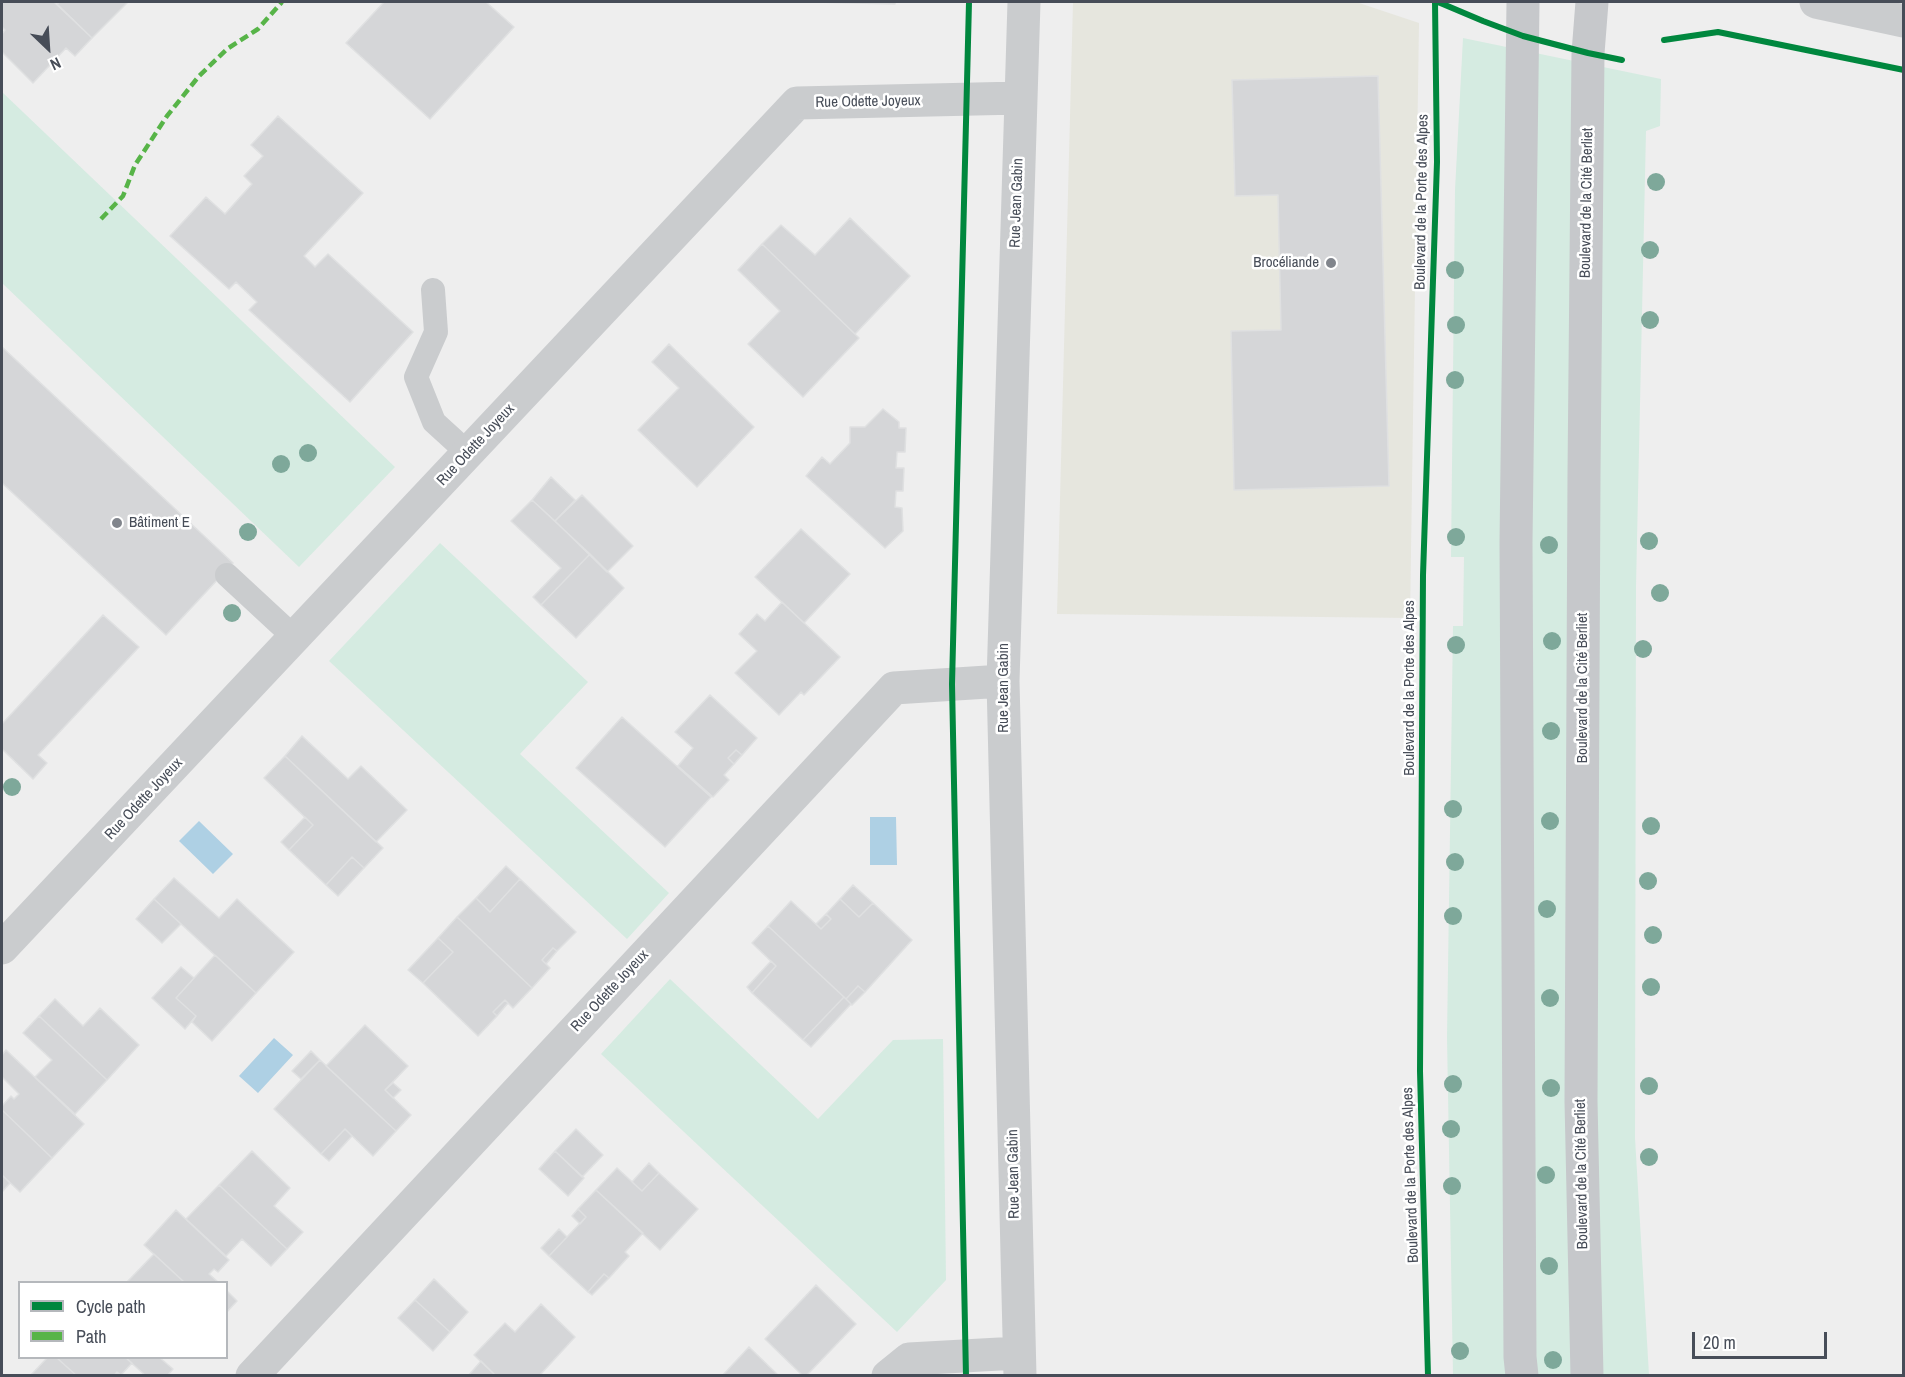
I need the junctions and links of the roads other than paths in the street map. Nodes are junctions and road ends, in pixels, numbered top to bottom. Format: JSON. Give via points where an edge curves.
{"nodes":[{"id":1,"x":1024,"y":2,"type":"edge"},
{"id":2,"x":1523,"y":2,"type":"edge"},
{"id":3,"x":1592,"y":2,"type":"edge"},
{"id":4,"x":1816,"y":2,"type":"edge"},
{"id":5,"x":1904,"y":21,"type":"edge"},
{"id":6,"x":1020,"y":98,"type":"junction"},
{"id":7,"x":433,"y":290,"type":"dead end"},
{"id":8,"x":468,"y":453,"type":"junction"},
{"id":9,"x":227,"y":575,"type":"dead end"},
{"id":10,"x":295,"y":638,"type":"junction"},
{"id":11,"x":1003,"y":681,"type":"junction"},
{"id":12,"x":2,"y":948,"type":"edge"},
{"id":13,"x":1019,"y":1364,"type":"edge"},
{"id":14,"x":252,"y":1376,"type":"edge"},
{"id":15,"x":888,"y":1376,"type":"edge"},
{"id":16,"x":1522,"y":1376,"type":"edge"},
{"id":17,"x":1587,"y":1376,"type":"edge"}],
"edges":[{"from":1,"to":6,"type":"street","name":"Rue Jean Gabin"},
{"from":2,"to":16,"type":"main road","via":[[1516,542]]},
{"from":3,"to":17,"type":"main road","name":"Boulevard de la Cité Berliet","via":[[1588,54],[1581,1077]]},
{"from":4,"to":5,"type":"street"},
{"from":6,"to":8,"type":"street","name":"Rue Odette Joyeux","via":[[797,103]]},
{"from":6,"to":11,"type":"street","name":"Rue Jean Gabin"},
{"from":7,"to":8,"type":"lane","via":[[436,332],[416,376],[435,422]]},
{"from":8,"to":10,"type":"street","name":"Rue Odette Joyeux"},
{"from":9,"to":10,"type":"lane"},
{"from":10,"to":12,"type":"street","name":"Rue Odette Joyeux"},
{"from":11,"to":13,"type":"street","name":"Rue Jean Gabin"},
{"from":11,"to":14,"type":"street","name":"Rue Odette Joyeux","via":[[894,688]]},
{"from":13,"to":15,"type":"street","via":[[909,1359]]}]}
